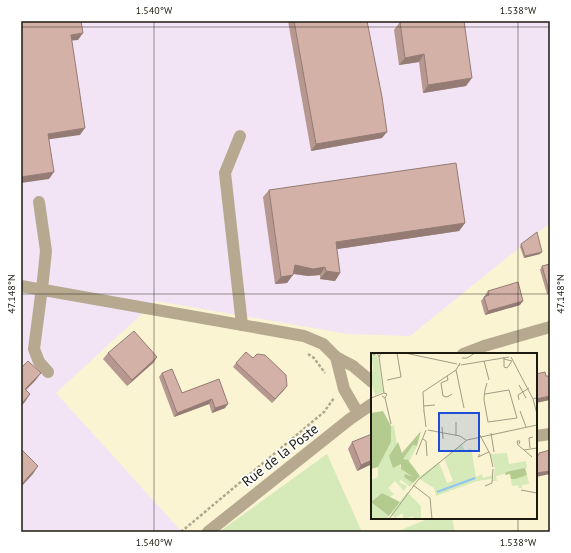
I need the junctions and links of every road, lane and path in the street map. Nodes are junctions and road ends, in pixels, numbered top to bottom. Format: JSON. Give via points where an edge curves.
{"nodes":[{"id":1,"x":240,"y":136,"type":"dead end"},
{"id":2,"x":38,"y":202,"type":"dead end"},
{"id":3,"x":21,"y":286,"type":"edge"},
{"id":4,"x":42,"y":290,"type":"junction"},
{"id":5,"x":242,"y":325,"type":"junction"},
{"id":6,"x":550,"y":328,"type":"edge"},
{"id":7,"x":304,"y":350,"type":"dead end"},
{"id":8,"x":466,"y":353,"type":"edge"},
{"id":9,"x":336,"y":357,"type":"junction"},
{"id":10,"x":48,"y":372,"type":"dead end"},
{"id":11,"x":326,"y":376,"type":"dead end"},
{"id":12,"x":371,"y":381,"type":"edge"},
{"id":13,"x":332,"y":394,"type":"dead end"},
{"id":14,"x":333,"y":399,"type":"dead end"},
{"id":15,"x":371,"y":405,"type":"edge"},
{"id":16,"x":324,"y":412,"type":"dead end"},
{"id":17,"x":358,"y":413,"type":"junction"},
{"id":18,"x":550,"y":434,"type":"edge"},
{"id":19,"x":537,"y":436,"type":"edge"},
{"id":20,"x":181,"y":532,"type":"edge"},
{"id":21,"x":208,"y":532,"type":"edge"}],
"edges":[{"from":1,"to":5,"type":"street","via":[[225,173]]},
{"from":2,"to":4,"type":"street","via":[[46,251]]},
{"from":3,"to":4,"type":"street"},
{"from":4,"to":5,"type":"street"},
{"from":4,"to":10,"type":"street","via":[[34,349],[38,362]]},
{"from":5,"to":9,"type":"street","via":[[314,339]]},
{"from":6,"to":8,"type":"street"},
{"from":7,"to":11,"type":"path","via":[[314,358]]},
{"from":9,"to":12,"type":"street","via":[[353,366]]},
{"from":9,"to":17,"type":"street","via":[[344,389]]},
{"from":13,"to":14,"type":"path"},
{"from":15,"to":17,"type":"street","name":"Rue de la Poste"},
{"from":16,"to":20,"type":"path"},
{"from":17,"to":21,"type":"street","name":"Rue de la Poste"},
{"from":18,"to":19,"type":"street"}]}
